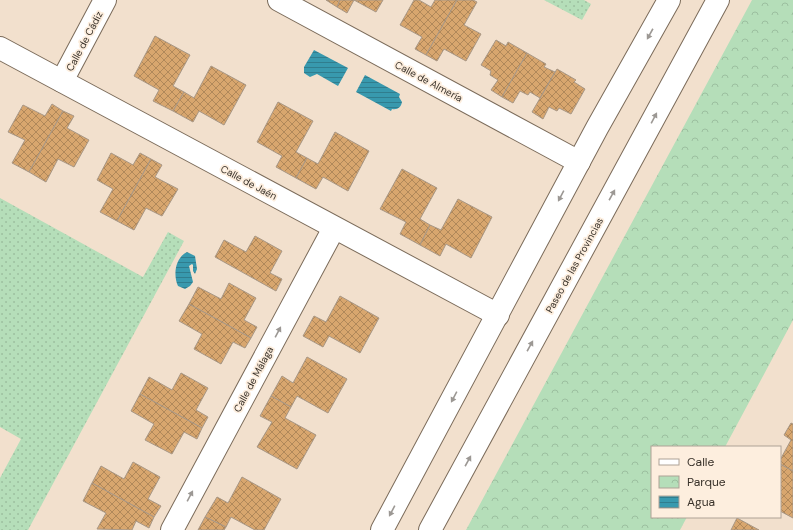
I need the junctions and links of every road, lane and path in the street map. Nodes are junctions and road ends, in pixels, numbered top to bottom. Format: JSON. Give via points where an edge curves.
{"nodes":[{"id":1,"x":105,"y":0,"type":"edge"},
{"id":2,"x":279,"y":0,"type":"edge"},
{"id":3,"x":669,"y":0,"type":"edge"},
{"id":4,"x":718,"y":0,"type":"edge"},
{"id":5,"x":0,"y":48,"type":"edge"},
{"id":6,"x":62,"y":81,"type":"junction"},
{"id":7,"x":580,"y":162,"type":"junction"},
{"id":8,"x":334,"y":228,"type":"junction"},
{"id":9,"x":498,"y":315,"type":"junction"},
{"id":10,"x":172,"y":530,"type":"edge"},
{"id":11,"x":382,"y":530,"type":"edge"},
{"id":12,"x":430,"y":530,"type":"edge"}],
"edges":[{"from":1,"to":6,"type":"street","name":"Calle de Cádiz"},
{"from":2,"to":7,"type":"street","name":"Calle de Almería"},
{"from":3,"to":7,"type":"street","one_way":true},
{"from":12,"to":4,"type":"street","name":"Paseo de las Provincias","one_way":true},
{"from":5,"to":6,"type":"street","name":"Calle de Jaén"},
{"from":6,"to":8,"type":"street","name":"Calle de Jaén"},
{"from":7,"to":9,"type":"street","one_way":true},
{"from":8,"to":9,"type":"street","name":"Calle de Jaén"},
{"from":10,"to":8,"type":"street","name":"Calle de Málaga","one_way":true},
{"from":9,"to":11,"type":"street","one_way":true}]}
